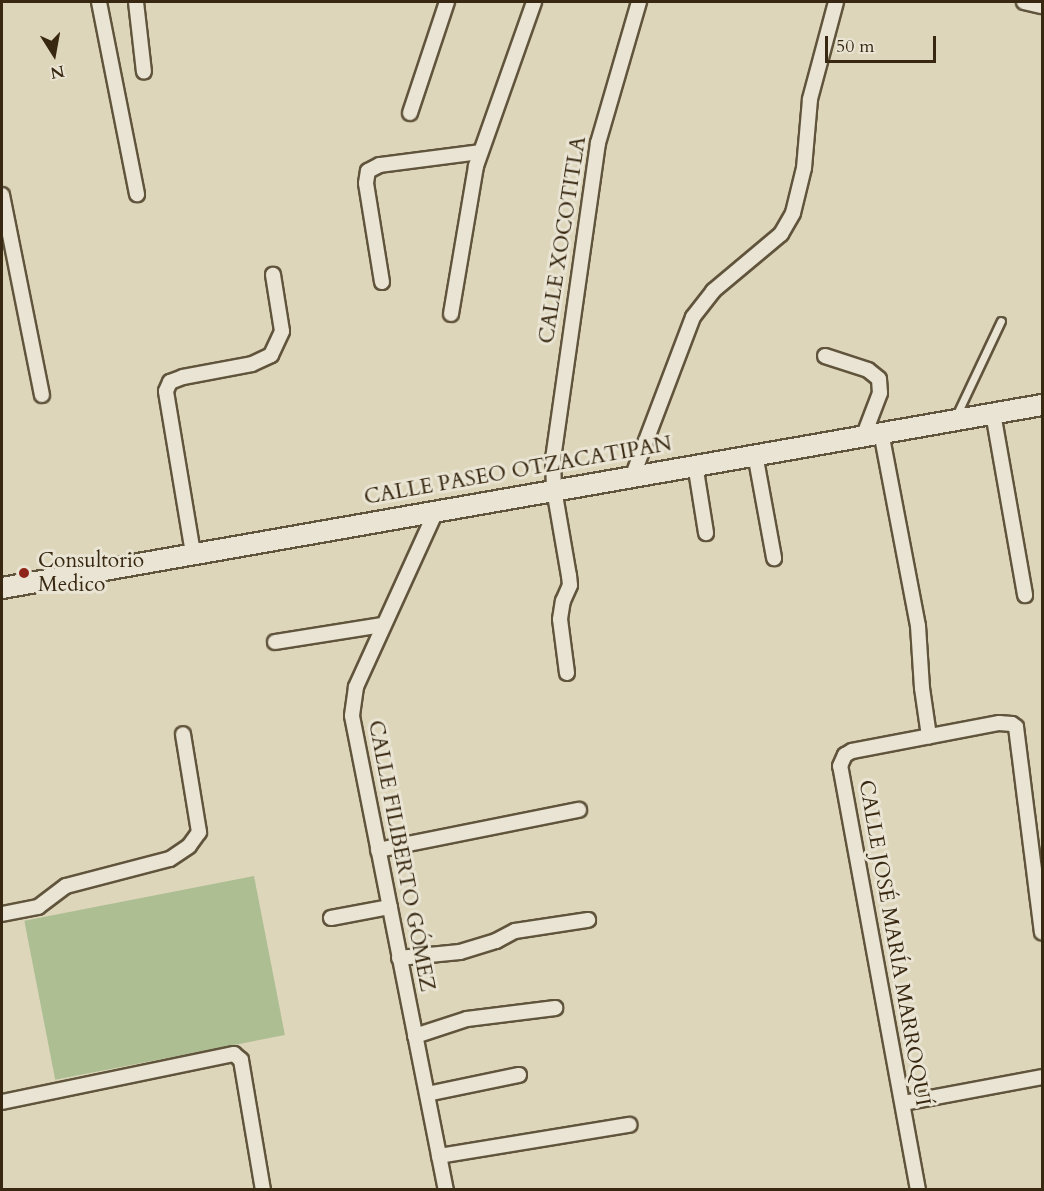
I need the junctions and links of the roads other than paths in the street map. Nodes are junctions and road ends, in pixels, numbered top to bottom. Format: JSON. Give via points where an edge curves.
{"nodes":[{"id":1,"x":99,"y":2,"type":"edge"},
{"id":2,"x":136,"y":2,"type":"edge"},
{"id":3,"x":447,"y":2,"type":"edge"},
{"id":4,"x":534,"y":2,"type":"edge"},
{"id":5,"x":639,"y":2,"type":"edge"},
{"id":6,"x":836,"y":2,"type":"edge"},
{"id":7,"x":1024,"y":2,"type":"edge"},
{"id":8,"x":1042,"y":6,"type":"edge"},
{"id":9,"x":144,"y":72,"type":"dead end"},
{"id":10,"x":410,"y":112,"type":"dead end"},
{"id":11,"x":480,"y":152,"type":"junction"},
{"id":12,"x":137,"y":194,"type":"dead end"},
{"id":13,"x":2,"y":195,"type":"edge"},
{"id":14,"x":273,"y":275,"type":"dead end"},
{"id":15,"x":382,"y":282,"type":"dead end"},
{"id":16,"x":451,"y":314,"type":"dead end"},
{"id":17,"x":1001,"y":321,"type":"dead end"},
{"id":18,"x":825,"y":356,"type":"dead end"},
{"id":19,"x":42,"y":395,"type":"dead end"},
{"id":20,"x":1042,"y":405,"type":"edge"},
{"id":21,"x":993,"y":413,"type":"junction"},
{"id":22,"x":955,"y":419,"type":"junction"},
{"id":23,"x":873,"y":434,"type":"junction"},
{"id":24,"x":755,"y":454,"type":"junction"},
{"id":25,"x":694,"y":464,"type":"junction"},
{"id":26,"x":633,"y":475,"type":"junction"},
{"id":27,"x":554,"y":489,"type":"junction"},
{"id":28,"x":437,"y":509,"type":"junction"},
{"id":29,"x":706,"y":534,"type":"dead end"},
{"id":30,"x":193,"y":553,"type":"junction"},
{"id":31,"x":774,"y":558,"type":"dead end"},
{"id":32,"x":2,"y":588,"type":"edge"},
{"id":33,"x":1024,"y":595,"type":"dead end"},
{"id":34,"x":382,"y":625,"type":"junction"},
{"id":35,"x":275,"y":642,"type":"dead end"},
{"id":36,"x":567,"y":673,"type":"dead end"},
{"id":37,"x":183,"y":734,"type":"dead end"},
{"id":38,"x":929,"y":736,"type":"junction"},
{"id":39,"x":579,"y":810,"type":"dead end"},
{"id":40,"x":378,"y":850,"type":"junction"},
{"id":41,"x":1037,"y":851,"type":"edge"},
{"id":42,"x":390,"y":907,"type":"junction"},
{"id":43,"x":2,"y":914,"type":"edge"},
{"id":44,"x":331,"y":918,"type":"dead end"},
{"id":45,"x":588,"y":920,"type":"dead end"},
{"id":46,"x":1042,"y":932,"type":"edge"},
{"id":47,"x":399,"y":958,"type":"junction"},
{"id":48,"x":555,"y":1008,"type":"dead end"},
{"id":49,"x":415,"y":1036,"type":"junction"},
{"id":50,"x":519,"y":1075,"type":"dead end"},
{"id":51,"x":1042,"y":1077,"type":"edge"},
{"id":52,"x":427,"y":1094,"type":"junction"},
{"id":53,"x":2,"y":1102,"type":"edge"},
{"id":54,"x":903,"y":1103,"type":"junction"},
{"id":55,"x":629,"y":1125,"type":"dead end"},
{"id":56,"x":439,"y":1156,"type":"junction"},
{"id":57,"x":262,"y":1190,"type":"edge"},
{"id":58,"x":446,"y":1190,"type":"edge"},
{"id":59,"x":918,"y":1190,"type":"edge"}],
"edges":[{"from":1,"to":12,"type":"street"},
{"from":2,"to":9,"type":"street"},
{"from":3,"to":10,"type":"street"},
{"from":4,"to":11,"type":"street"},
{"from":5,"to":27,"type":"street","name":"CALLE XOCOTITLA","via":[[598,143],[566,353]]},
{"from":6,"to":26,"type":"street","via":[[810,99],[804,168],[793,213],[781,234],[713,291],[693,317]]},
{"from":7,"to":8,"type":"street"},
{"from":11,"to":15,"type":"street","via":[[380,165],[368,171],[366,183]]},
{"from":11,"to":16,"type":"street"},
{"from":13,"to":19,"type":"street"},
{"from":14,"to":30,"type":"street","via":[[282,331],[271,355],[252,364],[183,377],[170,382],[166,391]]},
{"from":17,"to":22,"type":"lane"},
{"from":18,"to":23,"type":"street","via":[[868,370],[879,379]]},
{"from":20,"to":21,"type":"main road","name":"CALLE PASEO OTZACATIPAN"},
{"from":21,"to":22,"type":"main road","name":"CALLE PASEO OTZACATIPAN"},
{"from":21,"to":33,"type":"street"},
{"from":22,"to":23,"type":"main road","name":"CALLE PASEO OTZACATIPAN"},
{"from":23,"to":24,"type":"main road","name":"CALLE PASEO OTZACATIPAN"},
{"from":23,"to":38,"type":"street","via":[[918,626]]},
{"from":24,"to":25,"type":"main road","name":"CALLE PASEO OTZACATIPAN"},
{"from":24,"to":31,"type":"street"},
{"from":25,"to":26,"type":"main road","name":"CALLE PASEO OTZACATIPAN"},
{"from":25,"to":29,"type":"street"},
{"from":26,"to":27,"type":"main road","name":"CALLE PASEO OTZACATIPAN"},
{"from":27,"to":28,"type":"main road","name":"CALLE PASEO OTZACATIPAN"},
{"from":27,"to":36,"type":"street","name":"CALLE XOCOTITLA","via":[[570,585],[560,619]]},
{"from":28,"to":30,"type":"main road","name":"CALLE PASEO OTZACATIPAN"},
{"from":28,"to":34,"type":"street","name":"CALLE FILIBERTO GÓMEZ"},
{"from":30,"to":32,"type":"main road","name":"CALLE PASEO OTZACATIPAN"},
{"from":34,"to":35,"type":"street"},
{"from":34,"to":40,"type":"street","name":"CALLE FILIBERTO GÓMEZ","via":[[356,687],[352,716]]},
{"from":37,"to":43,"type":"street","via":[[199,832],[189,846],[170,859],[66,886],[38,907]]},
{"from":38,"to":41,"type":"street","name":"CALLE JOSÉ MARÍA MARROQUÍ","via":[[999,723],[1016,727]]},
{"from":38,"to":54,"type":"street","name":"CALLE JOSÉ MARÍA MARROQUÍ","via":[[852,751],[840,766]]},
{"from":39,"to":40,"type":"street"},
{"from":40,"to":42,"type":"street","name":"CALLE FILIBERTO GÓMEZ"},
{"from":41,"to":46,"type":"street"},
{"from":42,"to":44,"type":"street"},
{"from":42,"to":47,"type":"street","name":"CALLE FILIBERTO GÓMEZ"},
{"from":45,"to":47,"type":"street","via":[[514,931],[460,952]]},
{"from":47,"to":49,"type":"street","name":"CALLE FILIBERTO GÓMEZ"},
{"from":48,"to":49,"type":"street","via":[[467,1018]]},
{"from":49,"to":52,"type":"street","name":"CALLE FILIBERTO GÓMEZ"},
{"from":50,"to":52,"type":"street"},
{"from":51,"to":54,"type":"street"},
{"from":52,"to":56,"type":"street","name":"CALLE FILIBERTO GÓMEZ"},
{"from":53,"to":57,"type":"street","via":[[237,1055],[242,1060]]},
{"from":54,"to":59,"type":"street","name":"CALLE JOSÉ MARÍA MARROQUÍ"},
{"from":55,"to":56,"type":"street"},
{"from":56,"to":58,"type":"street","name":"CALLE FILIBERTO GÓMEZ"}]}
